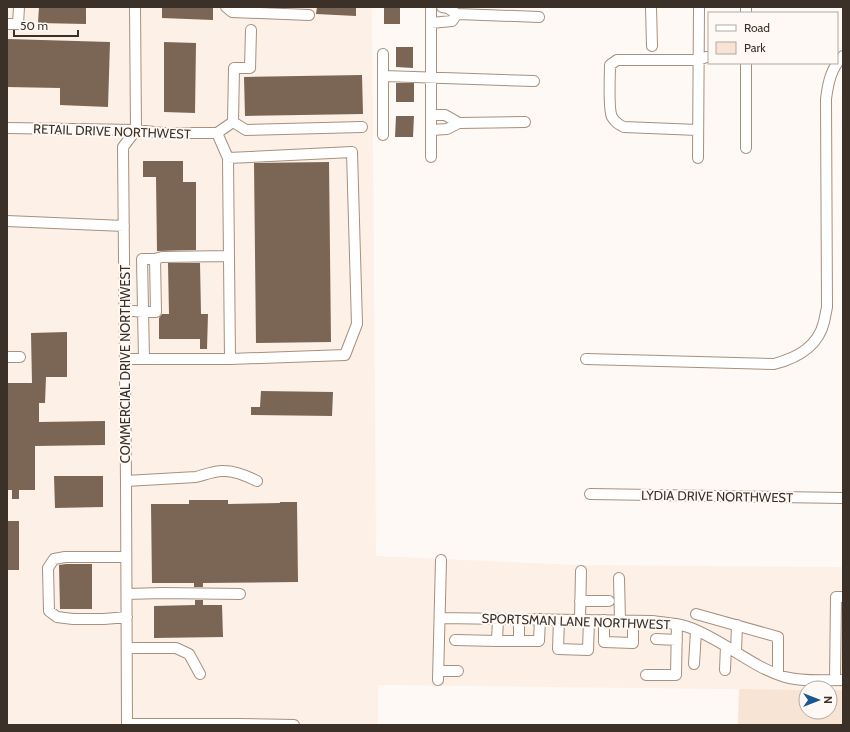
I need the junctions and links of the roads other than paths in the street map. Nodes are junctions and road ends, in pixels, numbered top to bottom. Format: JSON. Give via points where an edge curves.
{"nodes":[{"id":1,"x":19,"y":7,"type":"edge"},
{"id":2,"x":135,"y":7,"type":"edge"},
{"id":3,"x":431,"y":7,"type":"edge"},
{"id":4,"x":442,"y":7,"type":"edge"},
{"id":5,"x":651,"y":7,"type":"edge"},
{"id":6,"x":699,"y":7,"type":"edge"},
{"id":7,"x":230,"y":9,"type":"edge"},
{"id":8,"x":457,"y":14,"type":"junction"},
{"id":9,"x":309,"y":15,"type":"dead end"},
{"id":10,"x":539,"y":17,"type":"dead end"},
{"id":11,"x":431,"y":23,"type":"junction"},
{"id":12,"x":7,"y":24,"type":"edge"},
{"id":13,"x":251,"y":30,"type":"dead end"},
{"id":14,"x":652,"y":46,"type":"dead end"},
{"id":15,"x":384,"y":54,"type":"dead end"},
{"id":16,"x":708,"y":57,"type":"edge"},
{"id":17,"x":699,"y":60,"type":"junction"},
{"id":18,"x":746,"y":64,"type":"edge"},
{"id":19,"x":837,"y":64,"type":"edge"},
{"id":20,"x":384,"y":76,"type":"junction"},
{"id":21,"x":431,"y":78,"type":"junction"},
{"id":22,"x":534,"y":81,"type":"dead end"},
{"id":23,"x":431,"y":115,"type":"junction"},
{"id":24,"x":234,"y":122,"type":"junction"},
{"id":25,"x":525,"y":122,"type":"dead end"},
{"id":26,"x":459,"y":123,"type":"junction"},
{"id":27,"x":362,"y":127,"type":"dead end"},
{"id":28,"x":7,"y":128,"type":"edge"},
{"id":29,"x":136,"y":130,"type":"junction"},
{"id":30,"x":431,"y":130,"type":"junction"},
{"id":31,"x":698,"y":130,"type":"junction"},
{"id":32,"x":217,"y":133,"type":"junction"},
{"id":33,"x":383,"y":135,"type":"dead end"},
{"id":34,"x":746,"y":148,"type":"dead end"},
{"id":35,"x":431,"y":157,"type":"dead end"},
{"id":36,"x":228,"y":158,"type":"junction"},
{"id":37,"x":698,"y":158,"type":"dead end"},
{"id":38,"x":7,"y":221,"type":"edge"},
{"id":39,"x":124,"y":226,"type":"junction"},
{"id":40,"x":229,"y":256,"type":"junction"},
{"id":41,"x":124,"y":259,"type":"junction"},
{"id":42,"x":142,"y":259,"type":"junction"},
{"id":43,"x":155,"y":259,"type":"junction"},
{"id":44,"x":125,"y":310,"type":"junction"},
{"id":45,"x":143,"y":312,"type":"junction"},
{"id":46,"x":125,"y":339,"type":"junction"},
{"id":47,"x":144,"y":340,"type":"junction"},
{"id":48,"x":7,"y":357,"type":"edge"},
{"id":49,"x":20,"y":357,"type":"dead end"},
{"id":50,"x":125,"y":359,"type":"junction"},
{"id":51,"x":144,"y":359,"type":"junction"},
{"id":52,"x":230,"y":359,"type":"junction"},
{"id":53,"x":586,"y":359,"type":"dead end"},
{"id":54,"x":126,"y":481,"type":"junction"},
{"id":55,"x":257,"y":481,"type":"dead end"},
{"id":56,"x":590,"y":494,"type":"dead end"},
{"id":57,"x":843,"y":498,"type":"edge"},
{"id":58,"x":126,"y":557,"type":"junction"},
{"id":59,"x":441,"y":560,"type":"dead end"},
{"id":60,"x":581,"y":571,"type":"dead end"},
{"id":61,"x":619,"y":578,"type":"dead end"},
{"id":62,"x":127,"y":594,"type":"junction"},
{"id":63,"x":240,"y":594,"type":"dead end"},
{"id":64,"x":843,"y":597,"type":"edge"},
{"id":65,"x":580,"y":601,"type":"junction"},
{"id":66,"x":609,"y":601,"type":"dead end"},
{"id":67,"x":696,"y":614,"type":"dead end"},
{"id":68,"x":127,"y":618,"type":"junction"},
{"id":69,"x":440,"y":618,"type":"junction"},
{"id":70,"x":498,"y":618,"type":"junction"},
{"id":71,"x":519,"y":619,"type":"junction"},
{"id":72,"x":540,"y":619,"type":"junction"},
{"id":73,"x":559,"y":620,"type":"junction"},
{"id":74,"x":585,"y":620,"type":"junction"},
{"id":75,"x":604,"y":620,"type":"junction"},
{"id":76,"x":620,"y":620,"type":"junction"},
{"id":77,"x":633,"y":621,"type":"junction"},
{"id":78,"x":677,"y":624,"type":"junction"},
{"id":79,"x":737,"y":626,"type":"junction"},
{"id":80,"x":696,"y":631,"type":"junction"},
{"id":81,"x":656,"y":639,"type":"dead end"},
{"id":82,"x":455,"y":640,"type":"dead end"},
{"id":83,"x":677,"y":640,"type":"junction"},
{"id":84,"x":497,"y":641,"type":"junction"},
{"id":85,"x":519,"y":641,"type":"junction"},
{"id":86,"x":726,"y":646,"type":"junction"},
{"id":87,"x":127,"y":648,"type":"junction"},
{"id":88,"x":736,"y":652,"type":"junction"},
{"id":89,"x":839,"y":662,"type":"edge"},
{"id":90,"x":694,"y":664,"type":"dead end"},
{"id":91,"x":725,"y":670,"type":"dead end"},
{"id":92,"x":458,"y":671,"type":"dead end"},
{"id":93,"x":200,"y":674,"type":"dead end"},
{"id":94,"x":778,"y":674,"type":"junction"},
{"id":95,"x":646,"y":675,"type":"dead end"},
{"id":96,"x":839,"y":680,"type":"edge"},
{"id":97,"x":127,"y":724,"type":"edge"},
{"id":98,"x":239,"y":724,"type":"edge"},
{"id":99,"x":294,"y":725,"type":"edge"}],
"edges":[{"from":1,"to":12,"type":"street","via":[[18,24]]},
{"from":2,"to":29,"type":"street"},
{"from":3,"to":11,"type":"street"},
{"from":4,"to":8,"type":"street"},
{"from":5,"to":14,"type":"street"},
{"from":6,"to":17,"type":"street"},
{"from":7,"to":9,"type":"street"},
{"from":8,"to":10,"type":"street"},
{"from":8,"to":11,"type":"street","via":[[452,21]]},
{"from":11,"to":21,"type":"street"},
{"from":13,"to":24,"type":"street","via":[[250,68],[234,68]]},
{"from":15,"to":20,"type":"street"},
{"from":16,"to":17,"type":"street"},
{"from":17,"to":31,"type":"street"},
{"from":17,"to":31,"type":"street","via":[[617,60],[610,65],[610,109],[617,123],[624,127]]},
{"from":18,"to":34,"type":"street"},
{"from":19,"to":53,"type":"street","via":[[833,69],[826,99],[826,307],[824,323],[810,346],[802,354],[774,364]]},
{"from":20,"to":21,"type":"street"},
{"from":20,"to":33,"type":"street"},
{"from":21,"to":22,"type":"street"},
{"from":21,"to":23,"type":"street"},
{"from":23,"to":26,"type":"street","via":[[445,115]]},
{"from":23,"to":30,"type":"street"},
{"from":24,"to":27,"type":"street","via":[[246,130]]},
{"from":24,"to":32,"type":"street"},
{"from":25,"to":26,"type":"street"},
{"from":26,"to":30,"type":"street","via":[[447,129]]},
{"from":28,"to":29,"type":"street","name":"RETAIL DRIVE NORTHWEST"},
{"from":29,"to":32,"type":"street","name":"RETAIL DRIVE NORTHWEST"},
{"from":29,"to":39,"type":"street","name":"COMMERCIAL DRIVE NORTHWEST","via":[[123,147]]},
{"from":30,"to":35,"type":"street"},
{"from":31,"to":37,"type":"street"},
{"from":32,"to":36,"type":"street"},
{"from":36,"to":40,"type":"street"},
{"from":36,"to":52,"type":"street","via":[[352,152],[357,324],[346,355]]},
{"from":38,"to":39,"type":"street"},
{"from":39,"to":41,"type":"street","name":"COMMERCIAL DRIVE NORTHWEST"},
{"from":40,"to":43,"type":"street"},
{"from":40,"to":52,"type":"street"},
{"from":41,"to":42,"type":"street"},
{"from":41,"to":44,"type":"street","name":"COMMERCIAL DRIVE NORTHWEST"},
{"from":42,"to":43,"type":"street"},
{"from":42,"to":45,"type":"street"},
{"from":43,"to":45,"type":"street","via":[[156,312]]},
{"from":44,"to":45,"type":"street"},
{"from":44,"to":46,"type":"street","name":"COMMERCIAL DRIVE NORTHWEST"},
{"from":45,"to":47,"type":"street"},
{"from":46,"to":47,"type":"street"},
{"from":46,"to":50,"type":"street","name":"COMMERCIAL DRIVE NORTHWEST"},
{"from":47,"to":51,"type":"street"},
{"from":48,"to":49,"type":"street"},
{"from":50,"to":51,"type":"street"},
{"from":50,"to":54,"type":"street","name":"COMMERCIAL DRIVE NORTHWEST"},
{"from":51,"to":52,"type":"street"},
{"from":54,"to":55,"type":"street","via":[[196,477],[224,470]]},
{"from":54,"to":58,"type":"street","name":"COMMERCIAL DRIVE NORTHWEST"},
{"from":56,"to":57,"type":"street","name":"LYDIA DRIVE NORTHWEST"},
{"from":58,"to":62,"type":"street","name":"COMMERCIAL DRIVE NORTHWEST"},
{"from":58,"to":68,"type":"street","via":[[65,557],[54,559],[48,568],[49,611],[57,617]]},
{"from":59,"to":69,"type":"street"},
{"from":60,"to":65,"type":"street"},
{"from":61,"to":76,"type":"street"},
{"from":62,"to":63,"type":"street"},
{"from":62,"to":68,"type":"street","name":"COMMERCIAL DRIVE NORTHWEST"},
{"from":64,"to":89,"type":"street","via":[[836,597]]},
{"from":65,"to":66,"type":"street"},
{"from":65,"to":74,"type":"street"},
{"from":67,"to":79,"type":"street"},
{"from":68,"to":87,"type":"street","name":"COMMERCIAL DRIVE NORTHWEST"},
{"from":69,"to":70,"type":"street","name":"SPORTSMAN LANE NORTHWEST"},
{"from":69,"to":92,"type":"street","via":[[438,675]]},
{"from":70,"to":71,"type":"street","name":"SPORTSMAN LANE NORTHWEST"},
{"from":70,"to":84,"type":"street"},
{"from":71,"to":72,"type":"street","name":"SPORTSMAN LANE NORTHWEST"},
{"from":71,"to":85,"type":"street"},
{"from":72,"to":73,"type":"street","name":"SPORTSMAN LANE NORTHWEST"},
{"from":72,"to":85,"type":"street","via":[[539,641]]},
{"from":73,"to":74,"type":"street","name":"SPORTSMAN LANE NORTHWEST"},
{"from":73,"to":74,"type":"street","via":[[558,649],[588,650]]},
{"from":74,"to":75,"type":"street","name":"SPORTSMAN LANE NORTHWEST"},
{"from":75,"to":76,"type":"street","name":"SPORTSMAN LANE NORTHWEST"},
{"from":75,"to":77,"type":"street","via":[[604,642],[633,643]]},
{"from":76,"to":77,"type":"street","name":"SPORTSMAN LANE NORTHWEST"},
{"from":77,"to":78,"type":"street","name":"SPORTSMAN LANE NORTHWEST"},
{"from":78,"to":80,"type":"street","name":"SPORTSMAN LANE NORTHWEST"},
{"from":78,"to":83,"type":"street"},
{"from":79,"to":88,"type":"street"},
{"from":79,"to":94,"type":"street","via":[[778,637]]},
{"from":80,"to":86,"type":"street","name":"SPORTSMAN LANE NORTHWEST"},
{"from":80,"to":90,"type":"street"},
{"from":81,"to":83,"type":"street"},
{"from":82,"to":84,"type":"street"},
{"from":83,"to":95,"type":"street","via":[[676,675]]},
{"from":84,"to":85,"type":"street"},
{"from":86,"to":88,"type":"street","name":"SPORTSMAN LANE NORTHWEST"},
{"from":86,"to":91,"type":"street"},
{"from":87,"to":93,"type":"street","via":[[176,648],[189,654]]},
{"from":87,"to":97,"type":"street","name":"COMMERCIAL DRIVE NORTHWEST"},
{"from":88,"to":94,"type":"street","name":"SPORTSMAN LANE NORTHWEST"},
{"from":89,"to":96,"type":"street"},
{"from":94,"to":96,"type":"street","name":"SPORTSMAN LANE NORTHWEST","via":[[802,679]]},
{"from":97,"to":98,"type":"street"},
{"from":98,"to":99,"type":"street"}]}
